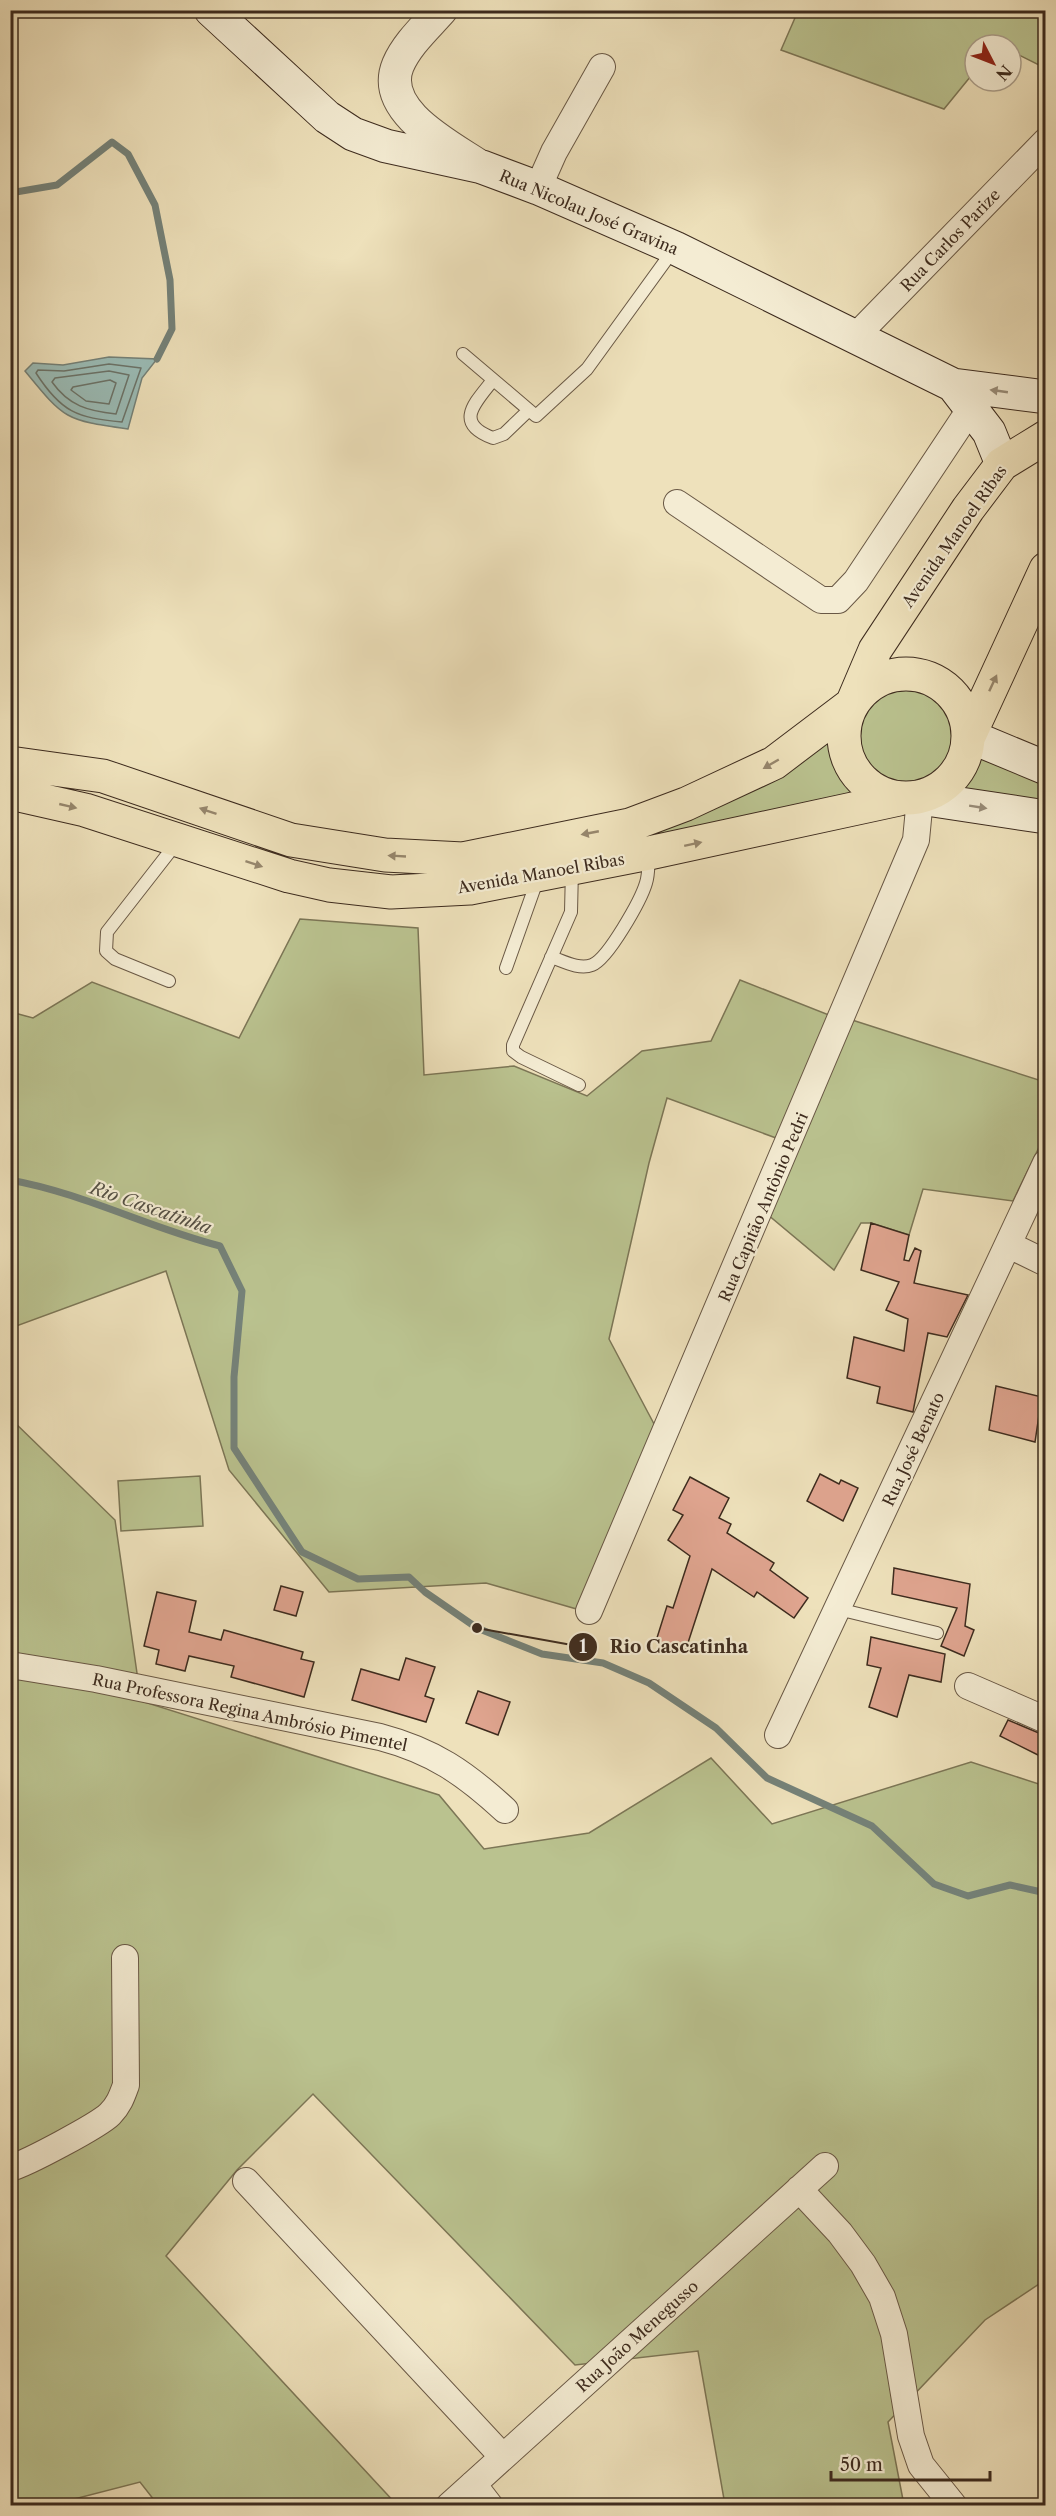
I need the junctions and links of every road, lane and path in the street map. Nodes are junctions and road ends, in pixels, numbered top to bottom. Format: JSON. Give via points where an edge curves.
{"nodes":[{"id":1,"x":211,"y":10,"type":"edge"},
{"id":2,"x":441,"y":10,"type":"edge"},
{"id":3,"x":602,"y":67,"type":"dead end"},
{"id":4,"x":1046,"y":141,"type":"edge"},
{"id":5,"x":482,"y":167,"type":"junction"},
{"id":6,"x":538,"y":188,"type":"junction"},
{"id":7,"x":675,"y":248,"type":"junction"},
{"id":8,"x":854,"y":338,"type":"junction"},
{"id":9,"x":463,"y":354,"type":"dead end"},
{"id":10,"x":493,"y":380,"type":"junction"},
{"id":11,"x":962,"y":396,"type":"junction"},
{"id":12,"x":1046,"y":397,"type":"edge"},
{"id":13,"x":529,"y":410,"type":"junction"},
{"id":14,"x":1046,"y":437,"type":"edge"},
{"id":15,"x":1002,"y":464,"type":"junction"},
{"id":16,"x":677,"y":503,"type":"dead end"},
{"id":17,"x":1046,"y":569,"type":"edge"},
{"id":18,"x":875,"y":650,"type":"junction"},
{"id":19,"x":852,"y":704,"type":"junction"},
{"id":20,"x":969,"y":736,"type":"junction"},
{"id":21,"x":804,"y":741,"type":"junction"},
{"id":22,"x":10,"y":764,"type":"edge"},
{"id":23,"x":1046,"y":768,"type":"edge"},
{"id":24,"x":10,"y":793,"type":"edge"},
{"id":25,"x":910,"y":798,"type":"junction"},
{"id":26,"x":1046,"y":817,"type":"edge"},
{"id":27,"x":179,"y":840,"type":"junction"},
{"id":28,"x":649,"y":853,"type":"junction"},
{"id":29,"x":572,"y":868,"type":"junction"},
{"id":30,"x":539,"y":874,"type":"junction"},
{"id":31,"x":551,"y":957,"type":"junction"},
{"id":32,"x":506,"y":968,"type":"dead end"},
{"id":33,"x":169,"y":981,"type":"dead end"},
{"id":34,"x":579,"y":1085,"type":"dead end"},
{"id":35,"x":1046,"y":1163,"type":"edge"},
{"id":36,"x":1009,"y":1245,"type":"junction"},
{"id":37,"x":1046,"y":1263,"type":"edge"},
{"id":38,"x":838,"y":1609,"type":"junction"},
{"id":39,"x":589,"y":1611,"type":"dead end"},
{"id":40,"x":937,"y":1633,"type":"dead end"},
{"id":41,"x":10,"y":1665,"type":"edge"},
{"id":42,"x":968,"y":1686,"type":"dead end"},
{"id":43,"x":1046,"y":1720,"type":"edge"},
{"id":44,"x":778,"y":1735,"type":"dead end"},
{"id":45,"x":506,"y":1810,"type":"dead end"},
{"id":46,"x":124,"y":1958,"type":"dead end"},
{"id":47,"x":825,"y":2166,"type":"dead end"},
{"id":48,"x":10,"y":2168,"type":"edge"},
{"id":49,"x":246,"y":2181,"type":"dead end"},
{"id":50,"x":799,"y":2189,"type":"junction"},
{"id":51,"x":503,"y":2457,"type":"junction"},
{"id":52,"x":473,"y":2484,"type":"junction"},
{"id":53,"x":449,"y":2505,"type":"edge"},
{"id":54,"x":490,"y":2505,"type":"edge"},
{"id":55,"x":954,"y":2505,"type":"edge"}],
"edges":[{"from":1,"to":5,"type":"main road","name":"Rua Nicolau José Gravina","via":[[327,117],[353,134],[386,146]]},
{"from":2,"to":5,"type":"street","via":[[410,45],[398,66],[394,84],[400,104],[423,126]]},
{"from":3,"to":6,"type":"street"},
{"from":4,"to":8,"type":"street","name":"Rua Carlos Parize"},
{"from":5,"to":6,"type":"main road","name":"Rua Nicolau José Gravina"},
{"from":6,"to":7,"type":"main road","name":"Rua Nicolau José Gravina"},
{"from":7,"to":8,"type":"main road","name":"Rua Nicolau José Gravina"},
{"from":7,"to":13,"type":"lane","via":[[587,369],[536,416]]},
{"from":8,"to":11,"type":"main road","name":"Rua Nicolau José Gravina"},
{"from":9,"to":10,"type":"lane"},
{"from":10,"to":13,"type":"lane"},
{"from":10,"to":13,"type":"lane","via":[[470,410],[470,421],[481,434],[494,438],[504,434]]},
{"from":12,"to":11,"type":"main road","name":"Rua Nicolau José Gravina","one_way":true},
{"from":11,"to":15,"type":"main road","name":"Rua Nicolau José Gravina","via":[[989,432]]},
{"from":11,"to":16,"type":"street","via":[[856,581],[838,600],[820,600]]},
{"from":14,"to":15,"type":"main road","name":"Avenida Manoel Ribas"},
{"from":15,"to":18,"type":"main road","name":"Avenida Manoel Ribas"},
{"from":20,"to":17,"type":"main road","one_way":true},
{"from":18,"to":19,"type":"main road","name":"Avenida Manoel Ribas"},
{"from":18,"to":21,"type":"main road","name":"Avenida Manoel Ribas"},
{"from":19,"to":20,"type":"main road","via":[[882,678],[922,676],[941,684],[956,698]]},
{"from":19,"to":21,"type":"main road","name":"Avenida Manoel Ribas"},
{"from":19,"to":25,"type":"main road","via":[[844,724],[843,745],[850,765],[862,782],[879,794]]},
{"from":20,"to":23,"type":"main road"},
{"from":20,"to":25,"type":"main road","via":[[955,775],[940,790]]},
{"from":21,"to":22,"type":"main road","name":"Avenida Manoel Ribas","one_way":true,"via":[[774,763],[737,782],[630,825],[463,859],[385,855],[291,840],[103,776]]},
{"from":24,"to":27,"type":"main road","name":"Avenida Manoel Ribas","one_way":true,"via":[[85,810]]},
{"from":25,"to":26,"type":"main road","one_way":true},
{"from":28,"to":25,"type":"main road","name":"Avenida Manoel Ribas","one_way":true},
{"from":25,"to":39,"type":"street","name":"Rua Capitão Antônio Pedri","via":[[916,840]]},
{"from":27,"to":30,"type":"main road","name":"Avenida Manoel Ribas","one_way":true,"via":[[289,876],[391,892],[470,888]]},
{"from":27,"to":33,"type":"lane","via":[[108,932],[105,943],[106,951],[115,959]]},
{"from":28,"to":29,"type":"main road","name":"Avenida Manoel Ribas"},
{"from":28,"to":31,"type":"lane","via":[[642,893],[605,955],[592,965],[579,967]]},
{"from":29,"to":30,"type":"main road","name":"Avenida Manoel Ribas"},
{"from":29,"to":31,"type":"lane","via":[[571,912]]},
{"from":30,"to":32,"type":"lane"},
{"from":31,"to":34,"type":"lane","via":[[513,1051]]},
{"from":35,"to":36,"type":"street","name":"Rua José Benato"},
{"from":36,"to":37,"type":"street"},
{"from":36,"to":38,"type":"street","name":"Rua José Benato"},
{"from":38,"to":40,"type":"lane"},
{"from":38,"to":44,"type":"street","name":"Rua José Benato"},
{"from":41,"to":45,"type":"street","name":"Rua Professora Regina Ambrósio Pimentel","via":[[412,1746],[473,1780]]},
{"from":42,"to":43,"type":"street"},
{"from":46,"to":48,"type":"street","via":[[126,2085],[120,2102],[109,2115]]},
{"from":47,"to":50,"type":"street","name":"Rua João Menegusso"},
{"from":49,"to":51,"type":"street"},
{"from":50,"to":51,"type":"street","name":"Rua João Menegusso"},
{"from":50,"to":55,"type":"street","via":[[840,2233],[882,2297],[894,2334],[911,2436],[921,2465]]},
{"from":51,"to":52,"type":"street","name":"Rua João Menegusso"},
{"from":52,"to":53,"type":"street","name":"Rua João Menegusso"},
{"from":52,"to":54,"type":"street"}]}
